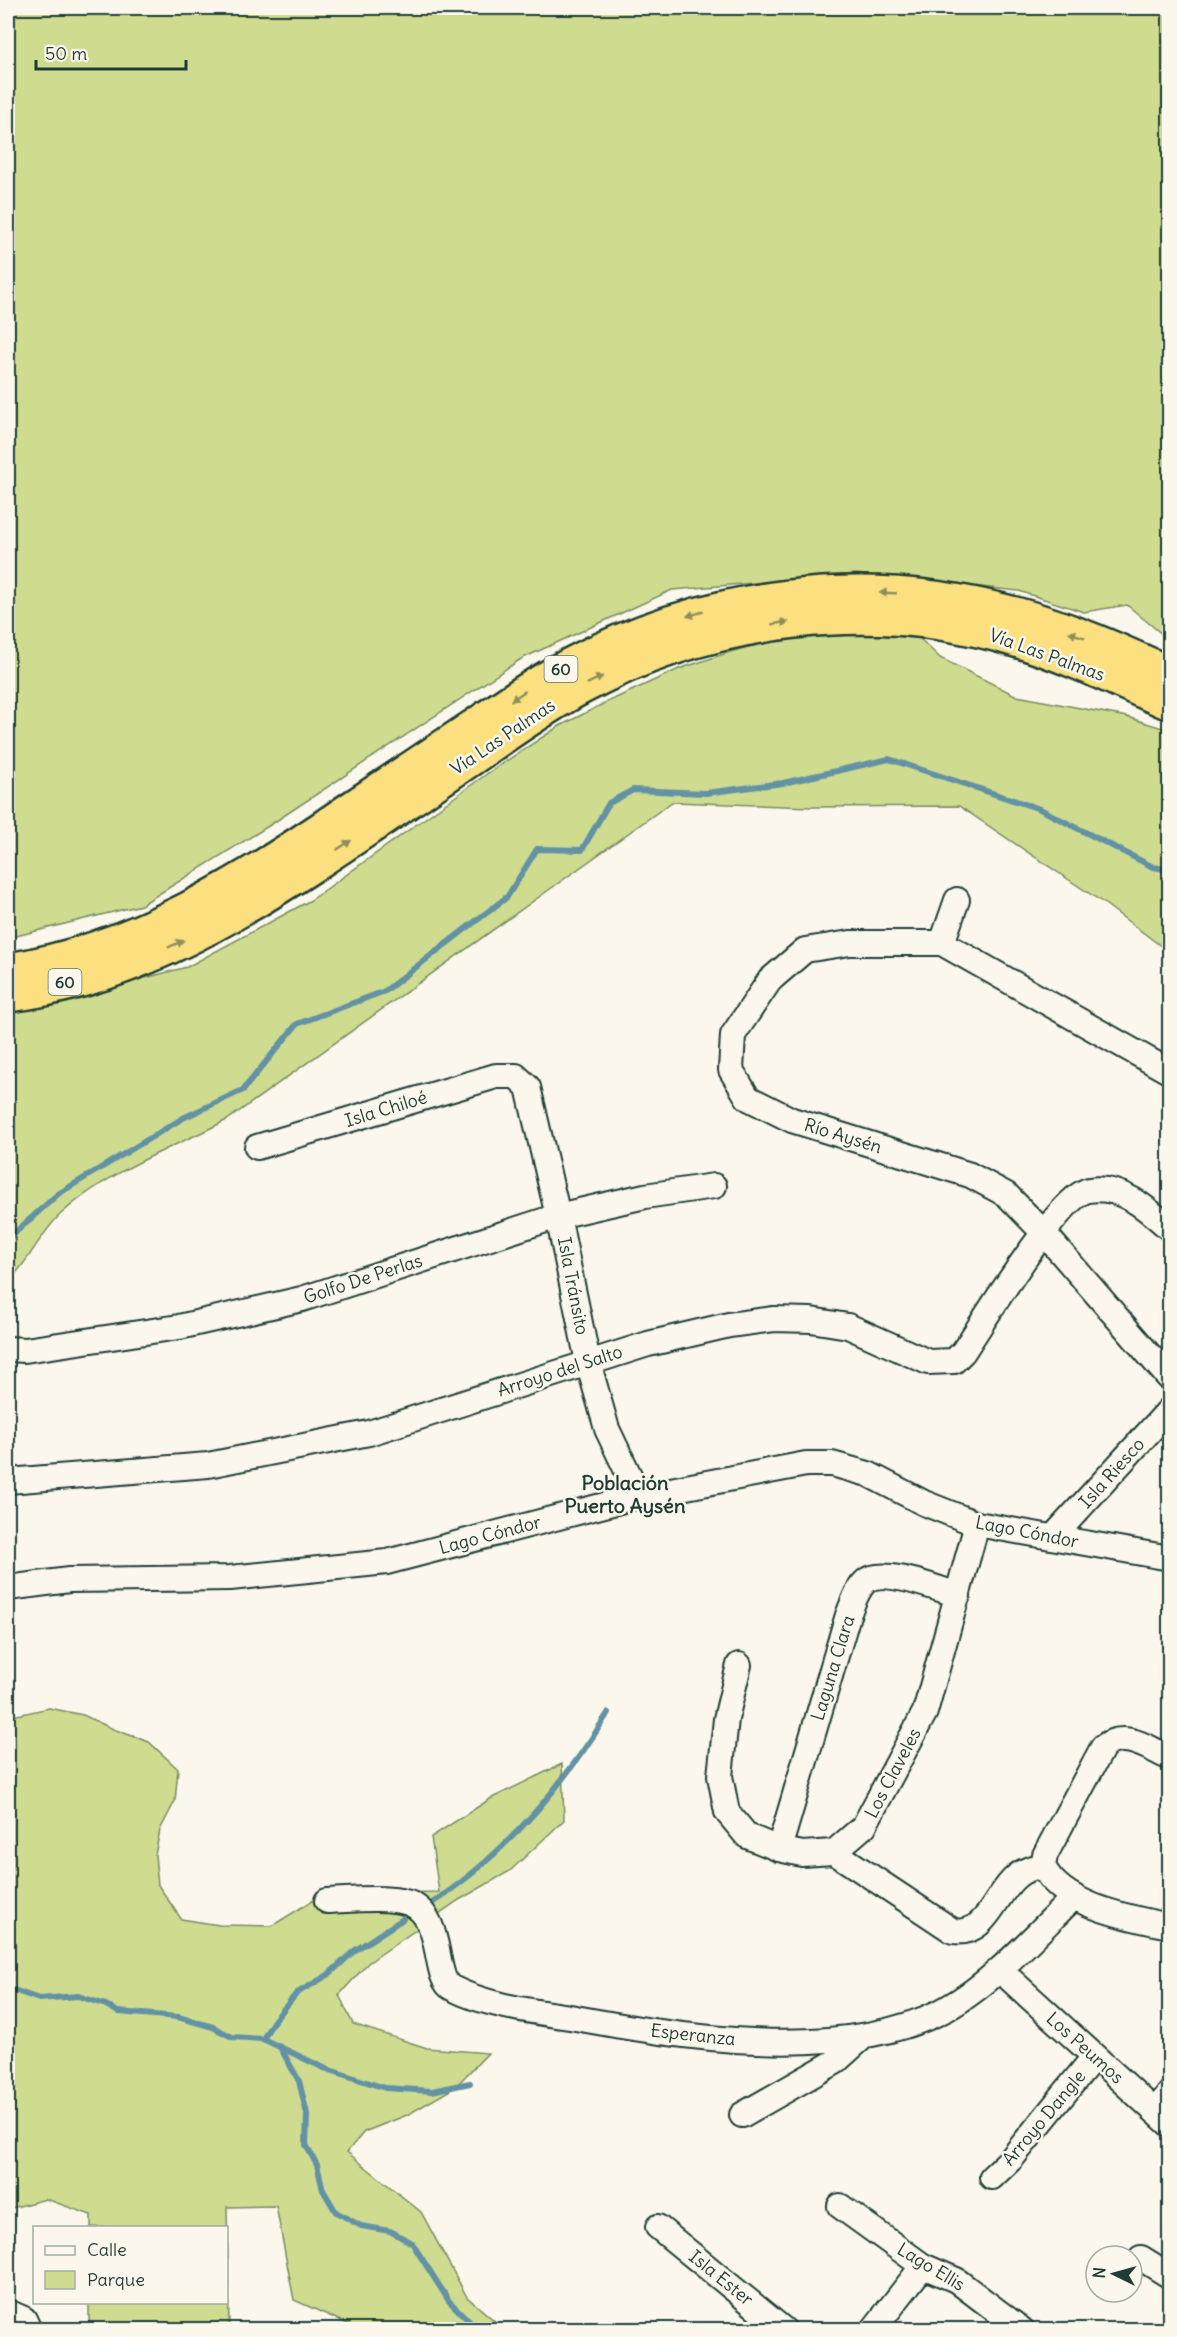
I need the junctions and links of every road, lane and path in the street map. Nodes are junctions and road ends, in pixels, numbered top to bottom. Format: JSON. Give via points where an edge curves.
{"nodes":[{"id":1,"x":1170,"y":674,"type":"edge"},
{"id":2,"x":1170,"y":703,"type":"edge"},
{"id":3,"x":957,"y":900,"type":"dead end"},
{"id":4,"x":942,"y":944,"type":"junction"},
{"id":5,"x":8,"y":970,"type":"edge"},
{"id":6,"x":8,"y":995,"type":"edge"},
{"id":7,"x":1170,"y":1072,"type":"edge"},
{"id":8,"x":516,"y":1076,"type":"joint"},
{"id":9,"x":257,"y":1147,"type":"dead end"},
{"id":10,"x":714,"y":1186,"type":"dead end"},
{"id":11,"x":558,"y":1216,"type":"junction"},
{"id":12,"x":1170,"y":1229,"type":"edge"},
{"id":13,"x":1044,"y":1233,"type":"junction"},
{"id":14,"x":8,"y":1349,"type":"edge"},
{"id":15,"x":588,"y":1362,"type":"junction"},
{"id":16,"x":1170,"y":1379,"type":"edge"},
{"id":17,"x":1170,"y":1409,"type":"edge"},
{"id":18,"x":8,"y":1481,"type":"edge"},
{"id":19,"x":639,"y":1496,"type":"junction"},
{"id":20,"x":977,"y":1524,"type":"junction"},
{"id":21,"x":1053,"y":1537,"type":"junction"},
{"id":22,"x":1170,"y":1558,"type":"edge"},
{"id":23,"x":8,"y":1588,"type":"edge"},
{"id":24,"x":958,"y":1594,"type":"junction"},
{"id":25,"x":739,"y":1665,"type":"dead end"},
{"id":26,"x":1170,"y":1758,"type":"edge"},
{"id":27,"x":779,"y":1849,"type":"junction"},
{"id":28,"x":834,"y":1852,"type":"junction"},
{"id":29,"x":1043,"y":1866,"type":"junction"},
{"id":30,"x":1074,"y":1897,"type":"junction"},
{"id":31,"x":327,"y":1901,"type":"dead end"},
{"id":32,"x":1170,"y":1926,"type":"edge"},
{"id":33,"x":1000,"y":1970,"type":"junction"},
{"id":34,"x":864,"y":2036,"type":"junction"},
{"id":35,"x":1094,"y":2057,"type":"junction"},
{"id":36,"x":1165,"y":2110,"type":"edge"},
{"id":37,"x":742,"y":2115,"type":"dead end"},
{"id":38,"x":992,"y":2177,"type":"dead end"},
{"id":39,"x":840,"y":2206,"type":"dead end"},
{"id":40,"x":658,"y":2227,"type":"dead end"},
{"id":41,"x":1144,"y":2260,"type":"edge"},
{"id":42,"x":923,"y":2266,"type":"junction"},
{"id":43,"x":1170,"y":2276,"type":"edge"},
{"id":44,"x":8,"y":2312,"type":"edge"},
{"id":45,"x":29,"y":2330,"type":"edge"},
{"id":46,"x":784,"y":2330,"type":"edge"},
{"id":47,"x":873,"y":2330,"type":"edge"},
{"id":48,"x":1022,"y":2330,"type":"edge"}],
"edges":[{"from":1,"to":5,"type":"highway","name":"Vía Las Palmas","number":"60","one_way":true,"via":[[1119,640],[938,598],[818,593],[701,612],[631,636],[539,681],[303,842],[180,914],[98,948]]},
{"from":6,"to":2,"type":"highway","name":"Vía Las Palmas","number":"60","one_way":true,"via":[[122,966],[215,926],[585,685],[653,656],[742,630],[841,618],[939,623],[1034,646]]},
{"from":3,"to":4,"type":"street"},
{"from":4,"to":7,"type":"street","name":"Río Aysén"},
{"from":4,"to":13,"type":"street","name":"Río Aysén","via":[[850,943],[805,950],[770,980],[733,1035],[730,1070],[748,1098],[792,1120],[970,1175],[1007,1195]]},
{"from":8,"to":9,"type":"street","name":"Isla Chiloé","via":[[496,1076]]},
{"from":8,"to":11,"type":"street","name":"Isla Tránsito","via":[[528,1087]]},
{"from":10,"to":11,"type":"street","name":"Golfo De Perlas","via":[[645,1196]]},
{"from":11,"to":14,"type":"street","name":"Golfo De Perlas","via":[[302,1299],[179,1327],[25,1350]]},
{"from":11,"to":15,"type":"street","name":"Isla Tránsito"},
{"from":12,"to":13,"type":"street","via":[[1126,1196],[1088,1190],[1072,1199]]},
{"from":13,"to":15,"type":"street","name":"Arroyo del Salto","via":[[954,1361],[928,1362],[848,1326],[774,1318],[694,1333]]},
{"from":13,"to":16,"type":"street","name":"Río Aysén"},
{"from":15,"to":18,"type":"street","name":"Arroyo del Salto","via":[[357,1436],[208,1465]]},
{"from":15,"to":19,"type":"street","name":"Isla Tránsito","via":[[607,1429]]},
{"from":17,"to":21,"type":"street","name":"Isla Riesco"},
{"from":19,"to":20,"type":"street","name":"Lago Cóndor","via":[[806,1464],[832,1464],[868,1473],[924,1503]]},
{"from":19,"to":23,"type":"street","name":"Lago Cóndor","via":[[387,1562],[230,1578],[69,1580]]},
{"from":20,"to":21,"type":"street","name":"Lago Cóndor"},
{"from":20,"to":24,"type":"street","name":"Los Claveles"},
{"from":21,"to":22,"type":"street","name":"Lago Cóndor"},
{"from":24,"to":27,"type":"street","name":"Laguna Clara","via":[[884,1575],[867,1580],[858,1592]]},
{"from":24,"to":28,"type":"street","name":"Los Claveles","via":[[925,1712],[864,1826]]},
{"from":25,"to":27,"type":"street","via":[[726,1719],[720,1776],[728,1812],[747,1836]]},
{"from":26,"to":29,"type":"street","via":[[1123,1738],[1103,1747],[1045,1855]]},
{"from":27,"to":28,"type":"street","via":[[802,1854]]},
{"from":28,"to":29,"type":"street","via":[[953,1931],[966,1933],[978,1926],[1015,1877]]},
{"from":29,"to":30,"type":"street","via":[[1047,1875]]},
{"from":30,"to":32,"type":"street","via":[[1124,1916]]},
{"from":30,"to":33,"type":"street","name":"Esperanza"},
{"from":31,"to":34,"type":"street","name":"Esperanza","via":[[410,1904],[436,1937],[442,1977],[448,1987],[469,1995],[634,2029],[730,2040]]},
{"from":33,"to":34,"type":"street","name":"Esperanza","via":[[941,2012]]},
{"from":33,"to":35,"type":"street","name":"Los Peumos"},
{"from":34,"to":37,"type":"street","via":[[835,2062]]},
{"from":35,"to":36,"type":"street","name":"Los Peumos"},
{"from":35,"to":38,"type":"street","name":"Arroyo Dangle"},
{"from":39,"to":42,"type":"street","name":"Lago Ellis"},
{"from":40,"to":46,"type":"street","name":"Isla Ester"},
{"from":41,"to":43,"type":"street"},
{"from":42,"to":47,"type":"street"},
{"from":42,"to":48,"type":"street","name":"Lago Ellis","via":[[956,2280]]},
{"from":44,"to":45,"type":"street","via":[[24,2319]]}]}
